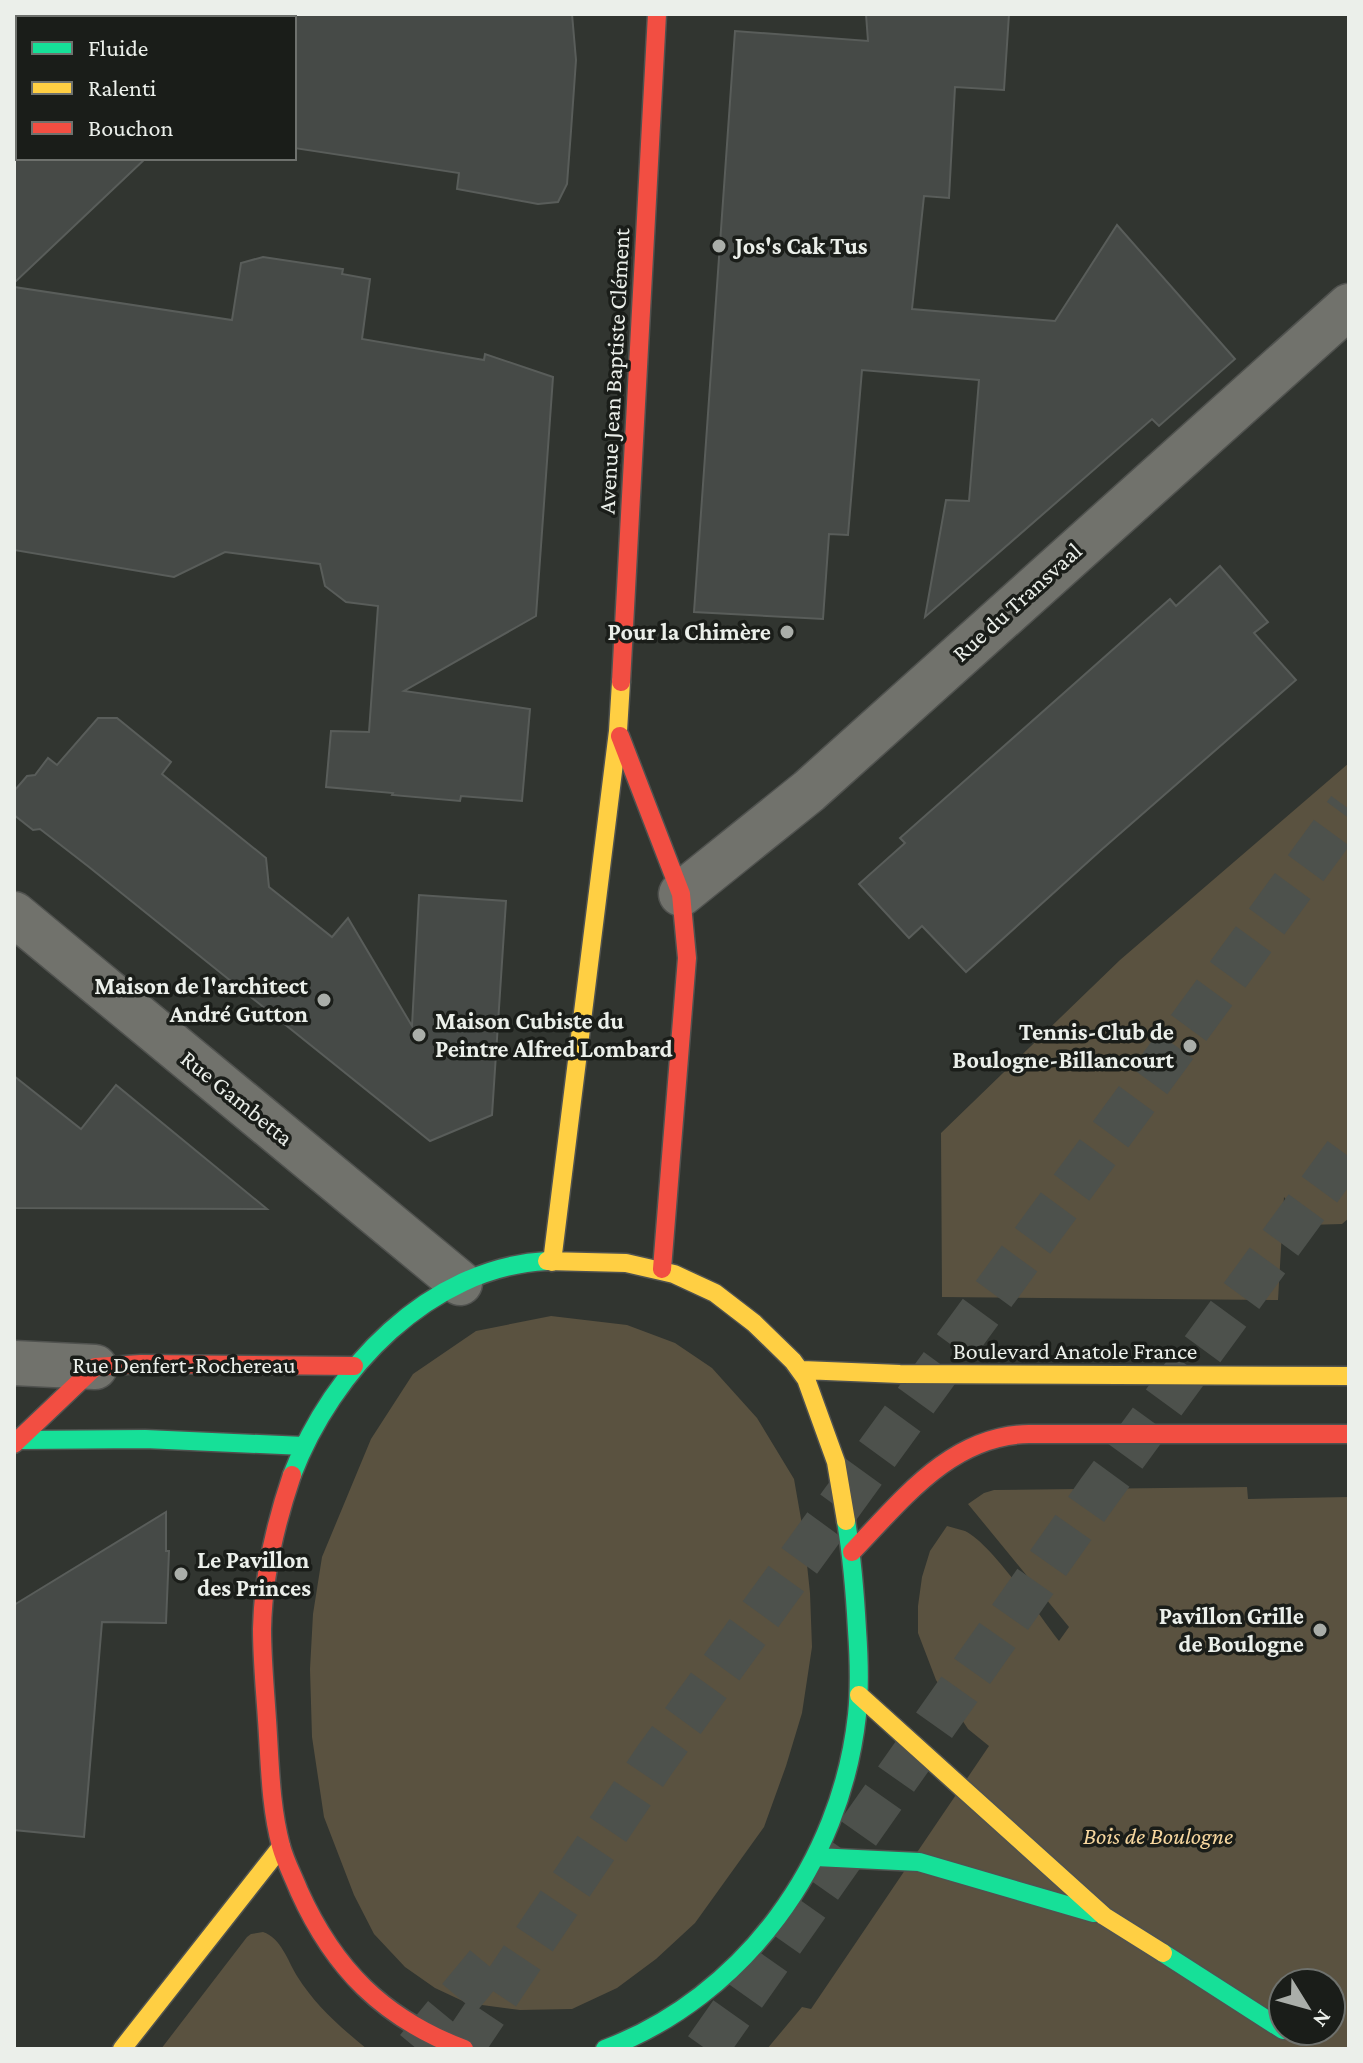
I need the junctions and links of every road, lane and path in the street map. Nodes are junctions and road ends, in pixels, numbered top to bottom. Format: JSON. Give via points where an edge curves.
{"nodes":[{"id":1,"x":657,"y":14,"type":"edge"},
{"id":2,"x":1349,"y":306,"type":"edge"},
{"id":3,"x":618,"y":731,"type":"junction"},
{"id":4,"x":681,"y":894,"type":"junction"},
{"id":5,"x":14,"y":914,"type":"edge"},
{"id":6,"x":552,"y":1262,"type":"junction"},
{"id":7,"x":662,"y":1269,"type":"junction"},
{"id":8,"x":460,"y":1283,"type":"junction"},
{"id":9,"x":14,"y":1363,"type":"edge"},
{"id":10,"x":354,"y":1366,"type":"junction"},
{"id":11,"x":95,"y":1367,"type":"junction"},
{"id":12,"x":802,"y":1370,"type":"junction"},
{"id":13,"x":1349,"y":1376,"type":"edge"},
{"id":14,"x":1349,"y":1434,"type":"edge"},
{"id":15,"x":17,"y":1442,"type":"edge"},
{"id":16,"x":304,"y":1446,"type":"junction"},
{"id":17,"x":852,"y":1552,"type":"junction"},
{"id":18,"x":859,"y":1695,"type":"junction"},
{"id":19,"x":281,"y":1847,"type":"junction"},
{"id":20,"x":816,"y":1857,"type":"junction"},
{"id":21,"x":1104,"y":1916,"type":"junction"},
{"id":22,"x":1267,"y":2020,"type":"edge"},
{"id":23,"x":639,"y":2042,"type":"edge"},
{"id":24,"x":122,"y":2049,"type":"edge"},
{"id":25,"x":464,"y":2049,"type":"edge"},
{"id":26,"x":605,"y":2049,"type":"edge"}],
"edges":[{"from":1,"to":3,"type":"main road","name":"Avenue Jean Baptiste Clément"},
{"from":2,"to":4,"type":"street","name":"Rue du Transvaal","via":[[809,791]]},
{"from":3,"to":4,"type":"main road","name":"Avenue Jean Baptiste Clément"},
{"from":3,"to":6,"type":"main road","name":"Avenue Jean Baptiste Clément"},
{"from":4,"to":7,"type":"main road","name":"Avenue Jean Baptiste Clément","via":[[687,958]]},
{"from":5,"to":8,"type":"street","name":"Rue Gambetta"},
{"from":6,"to":7,"type":"main road","via":[[601,1261]]},
{"from":6,"to":8,"type":"main road","via":[[521,1262]]},
{"from":7,"to":12,"type":"main road","via":[[709,1288],[734,1305]]},
{"from":8,"to":10,"type":"main road","via":[[397,1326]]},
{"from":9,"to":11,"type":"street","name":"Rue Denfert-Rochereau"},
{"from":10,"to":11,"type":"main road","name":"Rue Denfert-Rochereau"},
{"from":10,"to":16,"type":"main road"},
{"from":11,"to":15,"type":"main road"},
{"from":12,"to":13,"type":"main road","name":"Boulevard Anatole France"},
{"from":12,"to":17,"type":"main road","via":[[836,1462]]},
{"from":14,"to":17,"type":"main road","via":[[998,1436],[948,1459]]},
{"from":15,"to":16,"type":"main road","via":[[145,1439]]},
{"from":16,"to":19,"type":"main road","via":[[280,1512],[263,1601],[267,1730]]},
{"from":17,"to":18,"type":"main road"},
{"from":18,"to":20,"type":"main road","via":[[845,1781]]},
{"from":18,"to":21,"type":"main road"},
{"from":19,"to":24,"type":"main road"},
{"from":19,"to":25,"type":"main road","via":[[301,1898],[340,1964],[410,2025]]},
{"from":20,"to":21,"type":"main road","via":[[919,1862]]},
{"from":20,"to":23,"type":"main road","via":[[780,1914],[724,1977]]},
{"from":21,"to":22,"type":"main road"},
{"from":23,"to":26,"type":"main road"}]}
